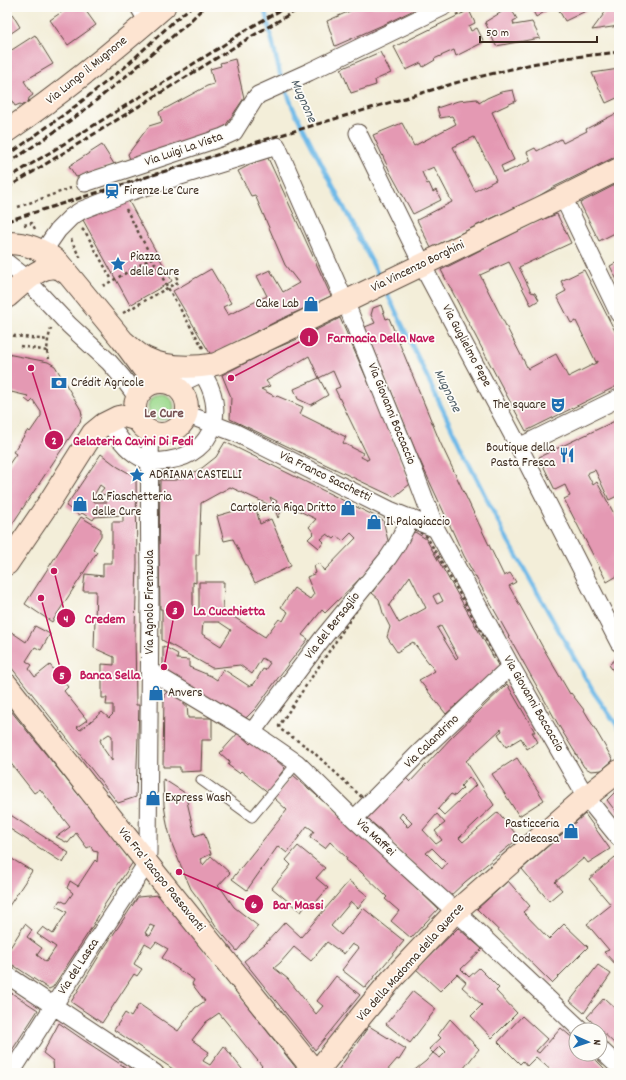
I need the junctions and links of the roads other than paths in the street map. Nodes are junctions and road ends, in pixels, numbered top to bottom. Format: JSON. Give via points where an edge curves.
{"nodes":[{"id":1,"x":164,"y":7,"type":"edge"},
{"id":2,"x":443,"y":7,"type":"edge"},
{"id":3,"x":143,"y":14,"type":"edge"},
{"id":4,"x":7,"y":131,"type":"edge"},
{"id":5,"x":358,"y":133,"type":"dead end"},
{"id":6,"x":619,"y":169,"type":"edge"},
{"id":7,"x":85,"y":183,"type":"road end"},
{"id":8,"x":563,"y":196,"type":"junction"},
{"id":9,"x":7,"y":243,"type":"edge"},
{"id":10,"x":46,"y":254,"type":"junction"},
{"id":11,"x":7,"y":263,"type":"edge"},
{"id":12,"x":414,"y":268,"type":"junction"},
{"id":13,"x":66,"y":272,"type":"junction"},
{"id":14,"x":27,"y":280,"type":"junction"},
{"id":15,"x":7,"y":297,"type":"edge"},
{"id":16,"x":345,"y":302,"type":"junction"},
{"id":17,"x":619,"y":314,"type":"edge"},
{"id":18,"x":123,"y":341,"type":"junction"},
{"id":19,"x":208,"y":363,"type":"junction"},
{"id":20,"x":154,"y":383,"type":"junction"},
{"id":21,"x":175,"y":386,"type":"junction"},
{"id":22,"x":137,"y":397,"type":"junction"},
{"id":23,"x":619,"y":398,"type":"edge"},
{"id":24,"x":186,"y":414,"type":"junction"},
{"id":25,"x":214,"y":424,"type":"junction"},
{"id":26,"x":103,"y":425,"type":"junction"},
{"id":27,"x":144,"y":426,"type":"junction"},
{"id":28,"x":519,"y":447,"type":"junction"},
{"id":29,"x":149,"y":461,"type":"junction"},
{"id":30,"x":410,"y":525,"type":"junction"},
{"id":31,"x":436,"y":529,"type":"junction"},
{"id":32,"x":7,"y":564,"type":"edge"},
{"id":33,"x":619,"y":643,"type":"edge"},
{"id":34,"x":511,"y":666,"type":"junction"},
{"id":35,"x":150,"y":671,"type":"junction"},
{"id":36,"x":7,"y":685,"type":"edge"},
{"id":37,"x":252,"y":732,"type":"junction"},
{"id":38,"x":298,"y":763,"type":"junction"},
{"id":39,"x":619,"y":771,"type":"edge"},
{"id":40,"x":201,"y":780,"type":"dead end"},
{"id":41,"x":586,"y":797,"type":"junction"},
{"id":42,"x":354,"y":819,"type":"junction"},
{"id":43,"x":619,"y":838,"type":"edge"},
{"id":44,"x":147,"y":863,"type":"junction"},
{"id":45,"x":455,"y":912,"type":"junction"},
{"id":46,"x":7,"y":975,"type":"edge"},
{"id":47,"x":53,"y":1006,"type":"junction"},
{"id":48,"x":572,"y":1022,"type":"edge"},
{"id":49,"x":608,"y":1057,"type":"edge"},
{"id":50,"x":619,"y":1067,"type":"edge"},
{"id":51,"x":11,"y":1073,"type":"edge"},
{"id":52,"x":155,"y":1073,"type":"edge"},
{"id":53,"x":316,"y":1073,"type":"edge"}],
"edges":[{"from":1,"to":3,"type":"street","name":"Via Lungo il Mugnone"},
{"from":2,"to":7,"type":"street","name":"Via Luigi La Vista","via":[[258,95],[234,132]]},
{"from":3,"to":4,"type":"street","name":"Via Lungo il Mugnone","via":[[88,71]]},
{"from":5,"to":12,"type":"street","name":"Via Guglielmo Pepe"},
{"from":6,"to":8,"type":"street","name":"Via Vincenzo Borghini"},
{"from":8,"to":12,"type":"street","name":"Via Vincenzo Borghini"},
{"from":8,"to":17,"type":"street"},
{"from":9,"to":10,"type":"street","via":[[28,246]]},
{"from":10,"to":13,"type":"street","via":[[58,262]]},
{"from":10,"to":16,"type":"street","name":"Via Giovanni Boccaccio","via":[[51,240],[71,217],[82,210],[277,146]]},
{"from":11,"to":14,"type":"street"},
{"from":12,"to":16,"type":"street","name":"Via Vincenzo Borghini"},
{"from":12,"to":28,"type":"street","name":"Via Guglielmo Pepe"},
{"from":13,"to":14,"type":"street","via":[[51,267]]},
{"from":13,"to":18,"type":"street"},
{"from":14,"to":15,"type":"street"},
{"from":14,"to":22,"type":"street","via":[[117,371]]},
{"from":16,"to":19,"type":"street","name":"Via Vincenzo Borghini"},
{"from":16,"to":31,"type":"street","name":"Via Giovanni Boccaccio"},
{"from":18,"to":19,"type":"street","via":[[144,358],[162,364],[184,367]]},
{"from":18,"to":20,"type":"street"},
{"from":19,"to":21,"type":"street"},
{"from":19,"to":25,"type":"street","via":[[209,384],[216,409]]},
{"from":20,"to":21,"type":"street","via":[[166,382]]},
{"from":20,"to":22,"type":"street","via":[[144,388]]},
{"from":21,"to":24,"type":"street","via":[[185,398]]},
{"from":22,"to":27,"type":"street","via":[[135,407]]},
{"from":23,"to":28,"type":"street"},
{"from":24,"to":25,"type":"street"},
{"from":24,"to":27,"type":"street","via":[[184,420],[173,431],[159,433]]},
{"from":25,"to":29,"type":"street","via":[[204,442],[188,455],[178,459]]},
{"from":25,"to":30,"type":"street","name":"Via Franco Sacchetti","via":[[383,506]]},
{"from":26,"to":27,"type":"street","via":[[124,416]]},
{"from":26,"to":29,"type":"street","via":[[115,433],[126,447]]},
{"from":26,"to":32,"type":"street","via":[[90,438]]},
{"from":27,"to":29,"type":"street"},
{"from":28,"to":33,"type":"street","name":"Via Guglielmo Pepe"},
{"from":29,"to":35,"type":"street","name":"Via Agnolo Firenzuola"},
{"from":30,"to":31,"type":"street","name":"Via Franco Sacchetti"},
{"from":30,"to":37,"type":"street","name":"Via del Bersaglio","via":[[388,558],[322,639]]},
{"from":31,"to":34,"type":"street","name":"Via Giovanni Boccaccio"},
{"from":34,"to":41,"type":"street","name":"Via Giovanni Boccaccio"},
{"from":34,"to":42,"type":"street","name":"Via Calandrino"},
{"from":35,"to":37,"type":"street","name":"Via Maffei"},
{"from":35,"to":44,"type":"street","name":"Via Agnolo Firenzuola"},
{"from":36,"to":44,"type":"street","name":"Via Fra' Iacopo Passavanti"},
{"from":37,"to":38,"type":"street","name":"Via Maffei"},
{"from":38,"to":40,"type":"lane","via":[[252,817]]},
{"from":38,"to":42,"type":"street","name":"Via Maffei"},
{"from":39,"to":41,"type":"street","name":"Via della Madonna della Querce"},
{"from":41,"to":43,"type":"street","name":"Via Giovanni Boccaccio"},
{"from":41,"to":45,"type":"street","name":"Via della Madonna della Querce"},
{"from":42,"to":45,"type":"street","name":"Via Maffei"},
{"from":44,"to":47,"type":"street","name":"Via del Lasca"},
{"from":44,"to":53,"type":"street","name":"Via Fra' Iacopo Passavanti"},
{"from":45,"to":48,"type":"street","name":"Via Maffei"},
{"from":45,"to":53,"type":"street","name":"Via della Madonna della Querce","via":[[391,980]]},
{"from":46,"to":47,"type":"street"},
{"from":47,"to":51,"type":"street","name":"Via del Lasca"},
{"from":47,"to":52,"type":"street"},
{"from":49,"to":50,"type":"street"}]}
